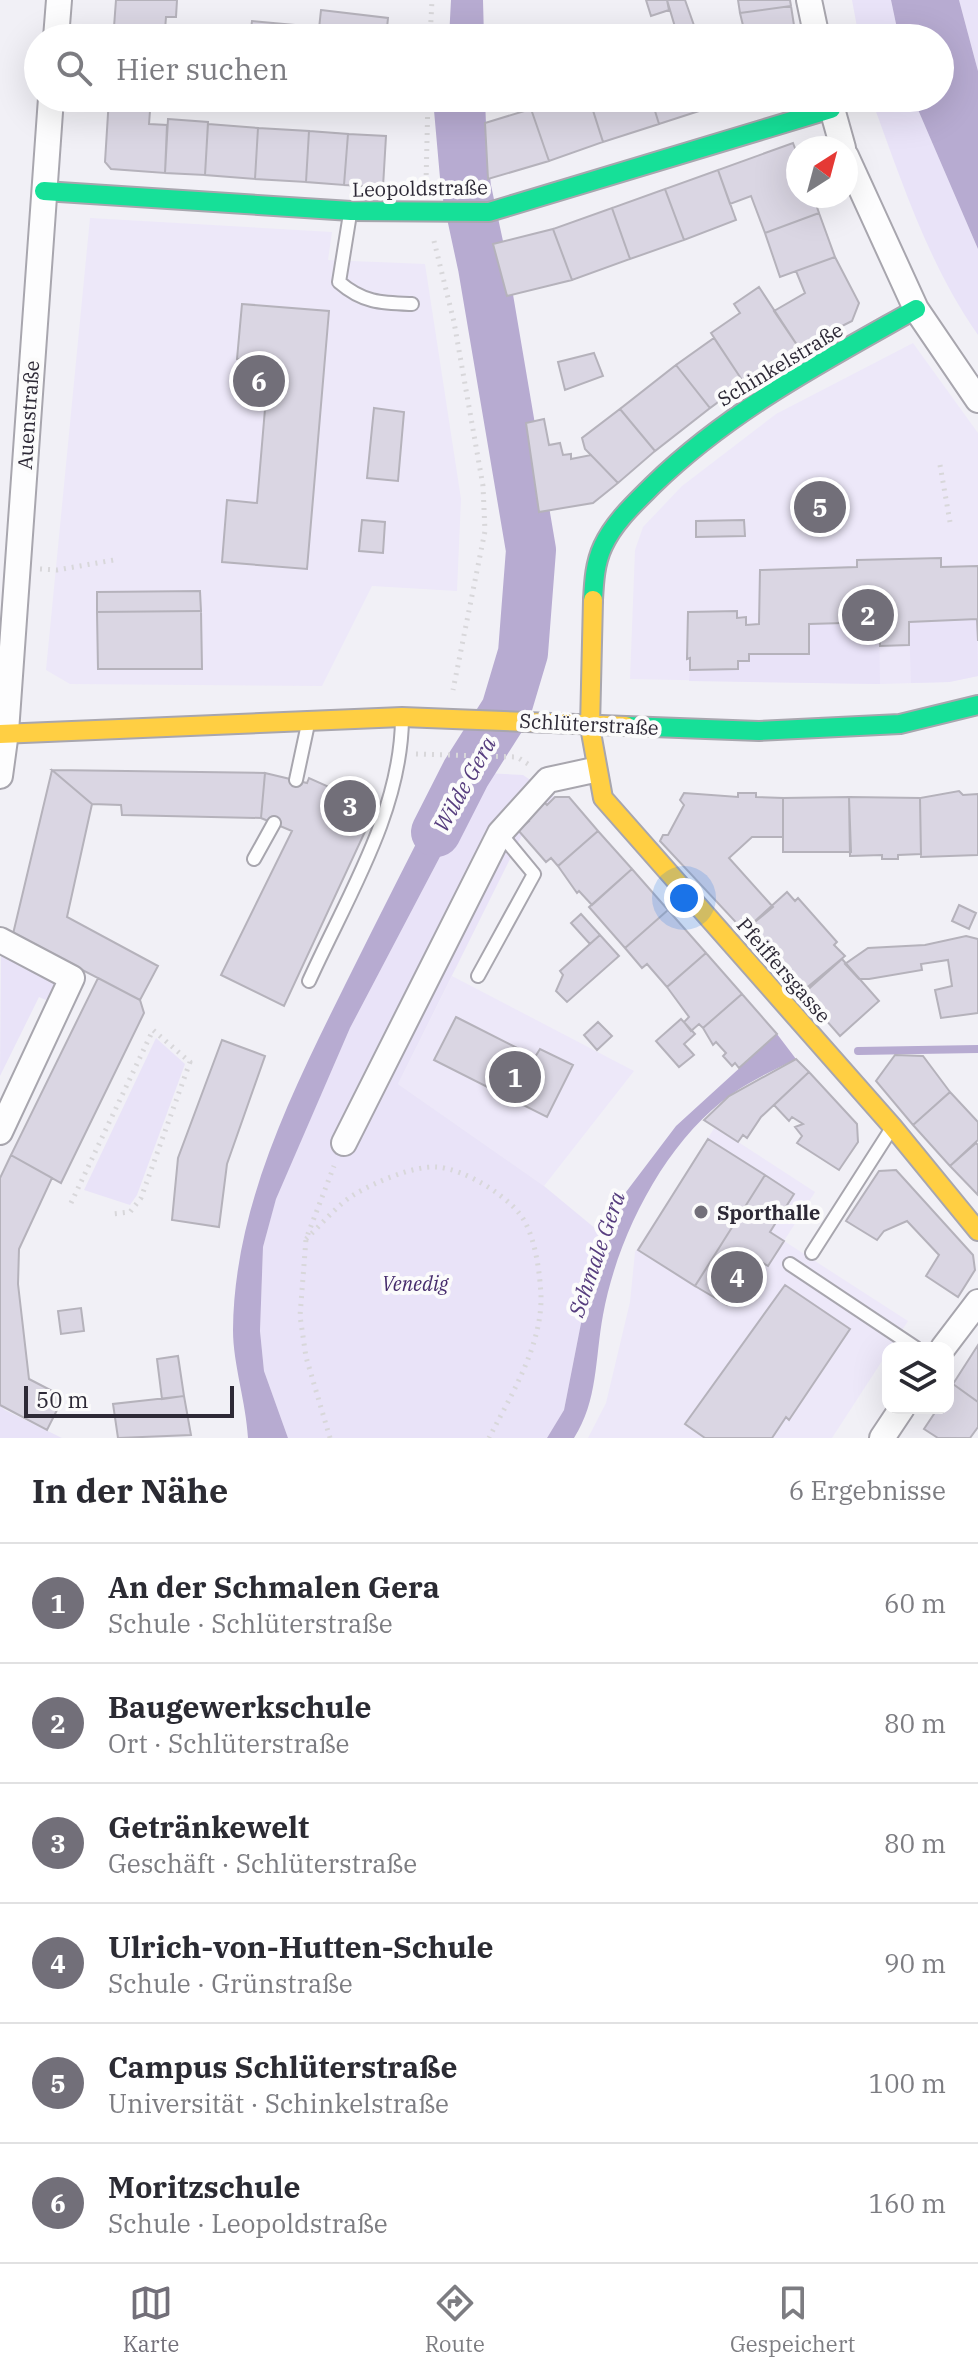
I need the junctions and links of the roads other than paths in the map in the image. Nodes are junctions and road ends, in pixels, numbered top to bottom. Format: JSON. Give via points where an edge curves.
{"nodes":[{"id":1,"x":59,"y":0,"type":"edge"},
{"id":2,"x":809,"y":0,"type":"edge"},
{"id":3,"x":57,"y":24,"type":"edge"},
{"id":4,"x":814,"y":24,"type":"edge"},
{"id":5,"x":50,"y":112,"type":"edge"},
{"id":6,"x":802,"y":112,"type":"edge"},
{"id":7,"x":833,"y":112,"type":"edge"},
{"id":8,"x":840,"y":136,"type":"edge"},
{"id":9,"x":858,"y":182,"type":"edge"},
{"id":10,"x":44,"y":191,"type":"junction"},
{"id":11,"x":351,"y":211,"type":"junction"},
{"id":12,"x":412,"y":304,"type":"dead end"},
{"id":13,"x":916,"y":309,"type":"junction"},
{"id":14,"x":978,"y":400,"type":"edge"},
{"id":15,"x":978,"y":705,"type":"edge"},
{"id":16,"x":402,"y":717,"type":"junction"},
{"id":17,"x":308,"y":723,"type":"junction"},
{"id":18,"x":589,"y":725,"type":"junction"},
{"id":19,"x":3,"y":733,"type":"edge"},
{"id":20,"x":594,"y":770,"type":"junction"},
{"id":21,"x":0,"y":776,"type":"edge"},
{"id":22,"x":296,"y":780,"type":"dead end"},
{"id":23,"x":274,"y":823,"type":"dead end"},
{"id":24,"x":500,"y":833,"type":"junction"},
{"id":25,"x":254,"y":859,"type":"dead end"},
{"id":26,"x":0,"y":940,"type":"edge"},
{"id":27,"x":478,"y":976,"type":"dead end"},
{"id":28,"x":309,"y":981,"type":"dead end"},
{"id":29,"x":892,"y":1126,"type":"junction"},
{"id":30,"x":0,"y":1132,"type":"edge"},
{"id":31,"x":344,"y":1143,"type":"road end"},
{"id":32,"x":978,"y":1231,"type":"edge"},
{"id":33,"x":812,"y":1253,"type":"dead end"},
{"id":34,"x":790,"y":1264,"type":"dead end"},
{"id":35,"x":978,"y":1302,"type":"edge"},
{"id":36,"x":907,"y":1342,"type":"edge"},
{"id":37,"x":948,"y":1342,"type":"edge"},
{"id":38,"x":898,"y":1414,"type":"edge"},
{"id":39,"x":882,"y":1438,"type":"edge"}],
"edges":[{"from":1,"to":3,"type":"street"},
{"from":2,"to":4,"type":"street"},
{"from":5,"to":10,"type":"street","name":"Auenstraße"},
{"from":6,"to":11,"type":"street","name":"Leopoldstraße","via":[[489,212]]},
{"from":7,"to":8,"type":"street"},
{"from":9,"to":13,"type":"street"},
{"from":10,"to":11,"type":"street","name":"Leopoldstraße"},
{"from":10,"to":19,"type":"street","name":"Auenstraße"},
{"from":11,"to":12,"type":"lane","via":[[339,282],[356,297]]},
{"from":13,"to":14,"type":"street"},
{"from":13,"to":18,"type":"street","name":"Schinkelstraße","via":[[721,425],[667,470],[610,530],[598,560]]},
{"from":15,"to":18,"type":"street","name":"Schlüterstraße","via":[[885,725],[759,731]]},
{"from":16,"to":17,"type":"street","name":"Schlüterstraße"},
{"from":16,"to":18,"type":"street","name":"Schlüterstraße"},
{"from":16,"to":28,"type":"lane","via":[[401,753],[389,805]]},
{"from":17,"to":19,"type":"street","name":"Schlüterstraße"},
{"from":17,"to":22,"type":"lane"},
{"from":18,"to":20,"type":"street","name":"Pfeiffersgasse"},
{"from":19,"to":21,"type":"street","name":"Auenstraße"},
{"from":20,"to":24,"type":"street","via":[[548,780]]},
{"from":20,"to":29,"type":"street","name":"Pfeiffersgasse","via":[[603,798]]},
{"from":23,"to":25,"type":"lane"},
{"from":24,"to":27,"type":"lane","via":[[534,874]]},
{"from":24,"to":31,"type":"street"},
{"from":26,"to":30,"type":"street","via":[[72,978]]},
{"from":29,"to":32,"type":"street","name":"Pfeiffersgasse"},
{"from":29,"to":33,"type":"lane"},
{"from":34,"to":36,"type":"lane"},
{"from":35,"to":37,"type":"street"},
{"from":38,"to":39,"type":"street"}]}
